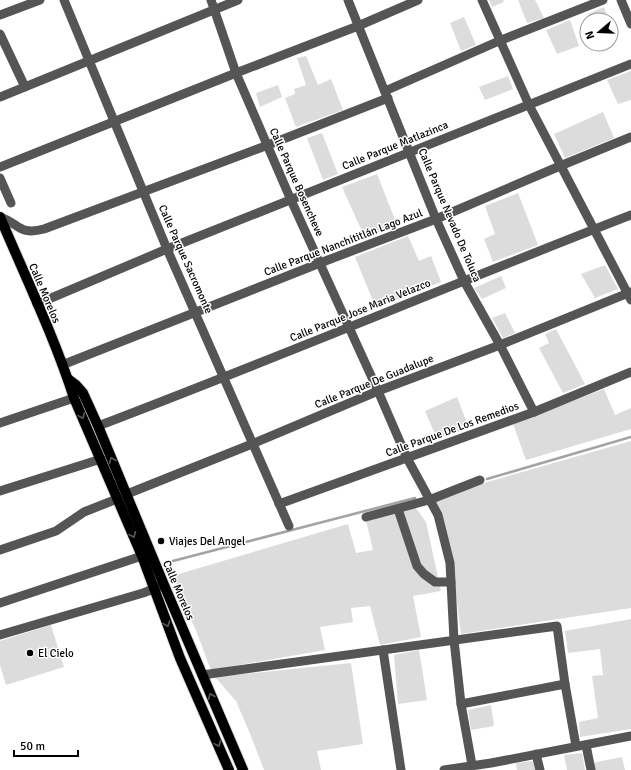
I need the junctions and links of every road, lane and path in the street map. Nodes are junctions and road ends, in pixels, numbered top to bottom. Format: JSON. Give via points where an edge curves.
{"nodes":[{"id":1,"x":40,"y":0,"type":"edge"},
{"id":2,"x":64,"y":0,"type":"edge"},
{"id":3,"x":211,"y":0,"type":"edge"},
{"id":4,"x":238,"y":0,"type":"edge"},
{"id":5,"x":348,"y":0,"type":"edge"},
{"id":6,"x":418,"y":0,"type":"edge"},
{"id":7,"x":482,"y":0,"type":"edge"},
{"id":8,"x":603,"y":0,"type":"edge"},
{"id":9,"x":621,"y":0,"type":"edge"},
{"id":10,"x":215,"y":10,"type":"junction"},
{"id":11,"x":0,"y":15,"type":"edge"},
{"id":12,"x":631,"y":24,"type":"edge"},
{"id":13,"x":358,"y":26,"type":"junction"},
{"id":14,"x":0,"y":34,"type":"edge"},
{"id":15,"x":499,"y":41,"type":"junction"},
{"id":16,"x":89,"y":60,"type":"junction"},
{"id":17,"x":631,"y":64,"type":"edge"},
{"id":18,"x":236,"y":73,"type":"junction"},
{"id":19,"x":25,"y":87,"type":"junction"},
{"id":20,"x":386,"y":94,"type":"junction"},
{"id":21,"x":0,"y":97,"type":"edge"},
{"id":22,"x":529,"y":105,"type":"junction"},
{"id":23,"x":114,"y":122,"type":"junction"},
{"id":24,"x":631,"y":137,"type":"edge"},
{"id":25,"x":268,"y":145,"type":"junction"},
{"id":26,"x":410,"y":152,"type":"junction"},
{"id":27,"x":0,"y":166,"type":"edge"},
{"id":28,"x":560,"y":166,"type":"junction"},
{"id":29,"x":0,"y":178,"type":"edge"},
{"id":30,"x":143,"y":191,"type":"junction"},
{"id":31,"x":291,"y":200,"type":"junction"},
{"id":32,"x":11,"y":203,"type":"dead end"},
{"id":33,"x":631,"y":215,"type":"edge"},
{"id":34,"x":0,"y":217,"type":"edge"},
{"id":35,"x":436,"y":219,"type":"junction"},
{"id":36,"x":593,"y":230,"type":"junction"},
{"id":37,"x":167,"y":249,"type":"junction"},
{"id":38,"x":320,"y":263,"type":"junction"},
{"id":39,"x":464,"y":282,"type":"junction"},
{"id":40,"x":630,"y":295,"type":"edge"},
{"id":41,"x":37,"y":304,"type":"junction"},
{"id":42,"x":196,"y":313,"type":"junction"},
{"id":43,"x":349,"y":327,"type":"junction"},
{"id":44,"x":500,"y":345,"type":"junction"},
{"id":45,"x":62,"y":365,"type":"junction"},
{"id":46,"x":631,"y":372,"type":"edge"},
{"id":47,"x":225,"y":378,"type":"junction"},
{"id":48,"x":68,"y":379,"type":"junction"},
{"id":49,"x":378,"y":392,"type":"junction"},
{"id":50,"x":74,"y":398,"type":"junction"},
{"id":51,"x":534,"y":412,"type":"junction"},
{"id":52,"x":0,"y":423,"type":"edge"},
{"id":53,"x":98,"y":426,"type":"junction"},
{"id":54,"x":252,"y":444,"type":"junction"},
{"id":55,"x":407,"y":458,"type":"junction"},
{"id":56,"x":101,"y":459,"type":"junction"},
{"id":57,"x":480,"y":480,"type":"dead end"},
{"id":58,"x":0,"y":492,"type":"edge"},
{"id":59,"x":122,"y":497,"type":"junction"},
{"id":60,"x":429,"y":500,"type":"junction"},
{"id":61,"x":279,"y":504,"type":"junction"},
{"id":62,"x":398,"y":509,"type":"junction"},
{"id":63,"x":366,"y":517,"type":"dead end"},
{"id":64,"x":289,"y":526,"type":"dead end"},
{"id":65,"x":0,"y":550,"type":"edge"},
{"id":66,"x":142,"y":556,"type":"junction"},
{"id":67,"x":451,"y":582,"type":"junction"},
{"id":68,"x":159,"y":586,"type":"junction"},
{"id":69,"x":0,"y":603,"type":"edge"},
{"id":70,"x":0,"y":635,"type":"edge"},
{"id":71,"x":454,"y":640,"type":"junction"},
{"id":72,"x":383,"y":650,"type":"junction"},
{"id":73,"x":202,"y":675,"type":"junction"},
{"id":74,"x":565,"y":684,"type":"junction"},
{"id":75,"x":461,"y":704,"type":"junction"},
{"id":76,"x":631,"y":736,"type":"edge"},
{"id":77,"x":581,"y":746,"type":"junction"},
{"id":78,"x":536,"y":754,"type":"junction"},
{"id":79,"x":472,"y":765,"type":"junction"},
{"id":80,"x":492,"y":766,"type":"edge"},
{"id":81,"x":229,"y":770,"type":"edge"},
{"id":82,"x":243,"y":770,"type":"edge"},
{"id":83,"x":402,"y":770,"type":"edge"},
{"id":84,"x":444,"y":770,"type":"edge"},
{"id":85,"x":540,"y":770,"type":"edge"},
{"id":86,"x":591,"y":770,"type":"edge"}],
"edges":[{"from":1,"to":11,"type":"street"},
{"from":2,"to":16,"type":"street","name":"Calle Parque Sacromonte"},
{"from":3,"to":10,"type":"street","name":"Calle Parque Bosencheve"},
{"from":4,"to":10,"type":"street"},
{"from":5,"to":13,"type":"street","name":"Calle Parque Nevado De Toluca"},
{"from":6,"to":13,"type":"street"},
{"from":7,"to":15,"type":"street"},
{"from":8,"to":15,"type":"street"},
{"from":9,"to":12,"type":"street"},
{"from":10,"to":16,"type":"street"},
{"from":10,"to":18,"type":"street","name":"Calle Parque Bosencheve"},
{"from":13,"to":18,"type":"street"},
{"from":13,"to":20,"type":"street","name":"Calle Parque Nevado De Toluca"},
{"from":14,"to":19,"type":"street"},
{"from":15,"to":20,"type":"street"},
{"from":15,"to":22,"type":"street"},
{"from":16,"to":19,"type":"street"},
{"from":16,"to":23,"type":"street","name":"Calle Parque Sacromonte"},
{"from":17,"to":22,"type":"street","name":"Calle Parque Matlazinca"},
{"from":18,"to":23,"type":"street"},
{"from":18,"to":25,"type":"street","name":"Calle Parque Bosencheve"},
{"from":19,"to":21,"type":"street"},
{"from":20,"to":25,"type":"street"},
{"from":20,"to":26,"type":"street","name":"Calle Parque Nevado De Toluca"},
{"from":22,"to":26,"type":"street","name":"Calle Parque Matlazinca"},
{"from":22,"to":28,"type":"street"},
{"from":23,"to":27,"type":"street"},
{"from":23,"to":30,"type":"street","name":"Calle Parque Sacromonte"},
{"from":24,"to":28,"type":"street","name":"Calle Parque Nanchititlán Lago Azul"},
{"from":25,"to":30,"type":"street"},
{"from":25,"to":31,"type":"street","name":"Calle Parque Bosencheve"},
{"from":26,"to":31,"type":"street","name":"Calle Parque Matlazinca"},
{"from":26,"to":35,"type":"street","name":"Calle Parque Nevado De Toluca"},
{"from":28,"to":35,"type":"street","name":"Calle Parque Nanchititlán Lago Azul"},
{"from":28,"to":36,"type":"street"},
{"from":29,"to":32,"type":"street"},
{"from":30,"to":34,"type":"street","via":[[35,231],[21,230]]},
{"from":30,"to":37,"type":"street","name":"Calle Parque Sacromonte"},
{"from":31,"to":37,"type":"street","name":"Calle Parque Matlazinca"},
{"from":31,"to":38,"type":"street","name":"Calle Parque Bosencheve"},
{"from":33,"to":36,"type":"street","name":"Calle Parque Jose Maria Velazco"},
{"from":34,"to":41,"type":"main road","name":"Calle Morelos"},
{"from":35,"to":38,"type":"street","name":"Calle Parque Nanchititlán Lago Azul"},
{"from":35,"to":39,"type":"street","name":"Calle Parque Nevado De Toluca"},
{"from":36,"to":39,"type":"street","name":"Calle Parque Jose Maria Velazco"},
{"from":36,"to":40,"type":"street"},
{"from":37,"to":41,"type":"street","name":"Calle Parque Matlazinca"},
{"from":37,"to":42,"type":"street","name":"Calle Parque Sacromonte"},
{"from":38,"to":42,"type":"street","name":"Calle Parque Nanchititlán Lago Azul"},
{"from":38,"to":43,"type":"street","name":"Calle Parque Bosencheve"},
{"from":39,"to":43,"type":"street","name":"Calle Parque Jose Maria Velazco"},
{"from":39,"to":44,"type":"street","name":"Calle Parque Nevado De Toluca"},
{"from":40,"to":44,"type":"street","name":"Calle Parque De Guadalupe"},
{"from":41,"to":45,"type":"main road","name":"Calle Morelos"},
{"from":42,"to":45,"type":"street","name":"Calle Parque Nanchititlán Lago Azul"},
{"from":42,"to":47,"type":"street","name":"Calle Parque Sacromonte"},
{"from":43,"to":47,"type":"street","name":"Calle Parque Jose Maria Velazco"},
{"from":43,"to":49,"type":"street","name":"Calle Parque Bosencheve"},
{"from":44,"to":49,"type":"street","name":"Calle Parque De Guadalupe"},
{"from":44,"to":51,"type":"street","name":"Calle Parque Nevado De Toluca"},
{"from":45,"to":48,"type":"main road","name":"Calle Morelos"},
{"from":46,"to":51,"type":"street","name":"Calle Parque De Los Remedios"},
{"from":47,"to":53,"type":"street","name":"Calle Parque Jose Maria Velazco"},
{"from":47,"to":54,"type":"street","name":"Calle Parque Sacromonte"},
{"from":48,"to":50,"type":"main road","name":"Calle Morelos"},
{"from":48,"to":53,"type":"main road","name":"Calle Morelos","via":[[83,393]]},
{"from":49,"to":54,"type":"street","name":"Calle Parque De Guadalupe"},
{"from":49,"to":55,"type":"street","name":"Calle Parque Bosencheve"},
{"from":50,"to":52,"type":"street"},
{"from":50,"to":56,"type":"main road","name":"Calle Morelos","one_way":true},
{"from":51,"to":55,"type":"street","name":"Calle Parque De Los Remedios"},
{"from":59,"to":53,"type":"main road","name":"Calle Morelos","one_way":true},
{"from":54,"to":59,"type":"street","name":"Calle Parque De Guadalupe"},
{"from":54,"to":61,"type":"street","name":"Calle Parque Sacromonte"},
{"from":55,"to":60,"type":"street","name":"Calle Parque Bosencheve"},
{"from":55,"to":61,"type":"street","name":"Calle Parque De Los Remedios"},
{"from":56,"to":58,"type":"street"},
{"from":56,"to":59,"type":"main road","name":"Calle Morelos"},
{"from":57,"to":60,"type":"street"},
{"from":59,"to":65,"type":"street","name":"Calle Parque De Guadalupe","via":[[84,512],[56,531]]},
{"from":59,"to":66,"type":"main road","name":"Calle Morelos","one_way":true},
{"from":59,"to":68,"type":"main road","name":"Calle Morelos"},
{"from":60,"to":62,"type":"street"},
{"from":60,"to":67,"type":"street","name":"Calle Parque Bosencheve","via":[[438,515],[450,564]]},
{"from":61,"to":64,"type":"street","name":"Calle Parque Sacromonte"},
{"from":62,"to":63,"type":"street"},
{"from":62,"to":67,"type":"street","via":[[417,566],[435,582]]},
{"from":66,"to":68,"type":"main road","name":"Calle Morelos"},
{"from":66,"to":69,"type":"street"},
{"from":67,"to":71,"type":"street","name":"Calle Parque Bosencheve"},
{"from":68,"to":70,"type":"street"},
{"from":68,"to":73,"type":"main road","name":"Calle Morelos"},
{"from":68,"to":81,"type":"main road","name":"Calle Morelos","one_way":true,"via":[[180,658]]},
{"from":71,"to":72,"type":"street"},
{"from":71,"to":74,"type":"street","via":[[557,626]]},
{"from":71,"to":75,"type":"street","name":"Calle Parque Bosencheve"},
{"from":72,"to":73,"type":"street"},
{"from":72,"to":83,"type":"street"},
{"from":82,"to":73,"type":"main road","name":"Calle Morelos","one_way":true},
{"from":74,"to":75,"type":"street"},
{"from":74,"to":77,"type":"street"},
{"from":75,"to":79,"type":"street","name":"Calle Parque Bosencheve"},
{"from":76,"to":77,"type":"street"},
{"from":77,"to":78,"type":"street"},
{"from":77,"to":86,"type":"street"},
{"from":78,"to":80,"type":"street"},
{"from":78,"to":85,"type":"street"},
{"from":79,"to":80,"type":"street"},
{"from":79,"to":84,"type":"street"}]}
